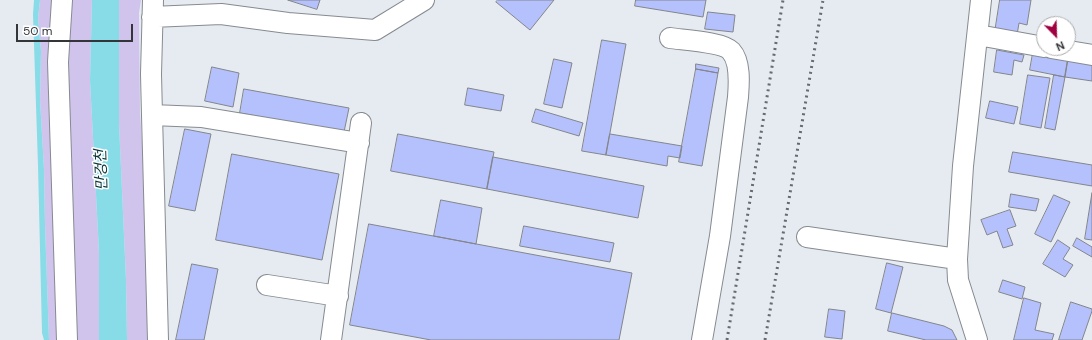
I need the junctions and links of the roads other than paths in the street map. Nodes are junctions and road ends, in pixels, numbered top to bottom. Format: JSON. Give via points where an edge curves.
{"nodes":[{"id":1,"x":62,"y":0,"type":"edge"},
{"id":2,"x":424,"y":0,"type":"edge"},
{"id":3,"x":981,"y":0,"type":"edge"},
{"id":4,"x":152,"y":8,"type":"edge"},
{"id":5,"x":978,"y":35,"type":"junction"},
{"id":6,"x":670,"y":38,"type":"dead end"},
{"id":7,"x":1036,"y":46,"type":"edge"},
{"id":8,"x":1076,"y":52,"type":"edge"},
{"id":9,"x":1092,"y":55,"type":"edge"},
{"id":10,"x":152,"y":115,"type":"junction"},
{"id":11,"x":361,"y":123,"type":"dead end"},
{"id":12,"x":359,"y":143,"type":"junction"},
{"id":13,"x":807,"y":237,"type":"dead end"},
{"id":14,"x":957,"y":259,"type":"junction"},
{"id":15,"x":267,"y":285,"type":"dead end"},
{"id":16,"x":338,"y":296,"type":"junction"},
{"id":17,"x":67,"y":340,"type":"edge"},
{"id":18,"x":158,"y":340,"type":"edge"},
{"id":19,"x":332,"y":340,"type":"edge"},
{"id":20,"x":702,"y":340,"type":"edge"},
{"id":21,"x":977,"y":340,"type":"edge"}],
"edges":[{"from":1,"to":17,"type":"street","via":[[58,62]]},
{"from":2,"to":4,"type":"street","via":[[374,30]]},
{"from":3,"to":5,"type":"street"},
{"from":4,"to":10,"type":"street"},
{"from":5,"to":7,"type":"street"},
{"from":5,"to":14,"type":"street","via":[[963,166]]},
{"from":6,"to":20,"type":"street","via":[[718,44],[731,50],[739,77],[720,236]]},
{"from":8,"to":9,"type":"street"},
{"from":10,"to":12,"type":"street","via":[[201,117]]},
{"from":10,"to":18,"type":"street"},
{"from":11,"to":12,"type":"street"},
{"from":12,"to":16,"type":"street"},
{"from":13,"to":14,"type":"street"},
{"from":14,"to":21,"type":"street","via":[[958,280]]},
{"from":15,"to":16,"type":"street"},
{"from":16,"to":19,"type":"street"}]}
